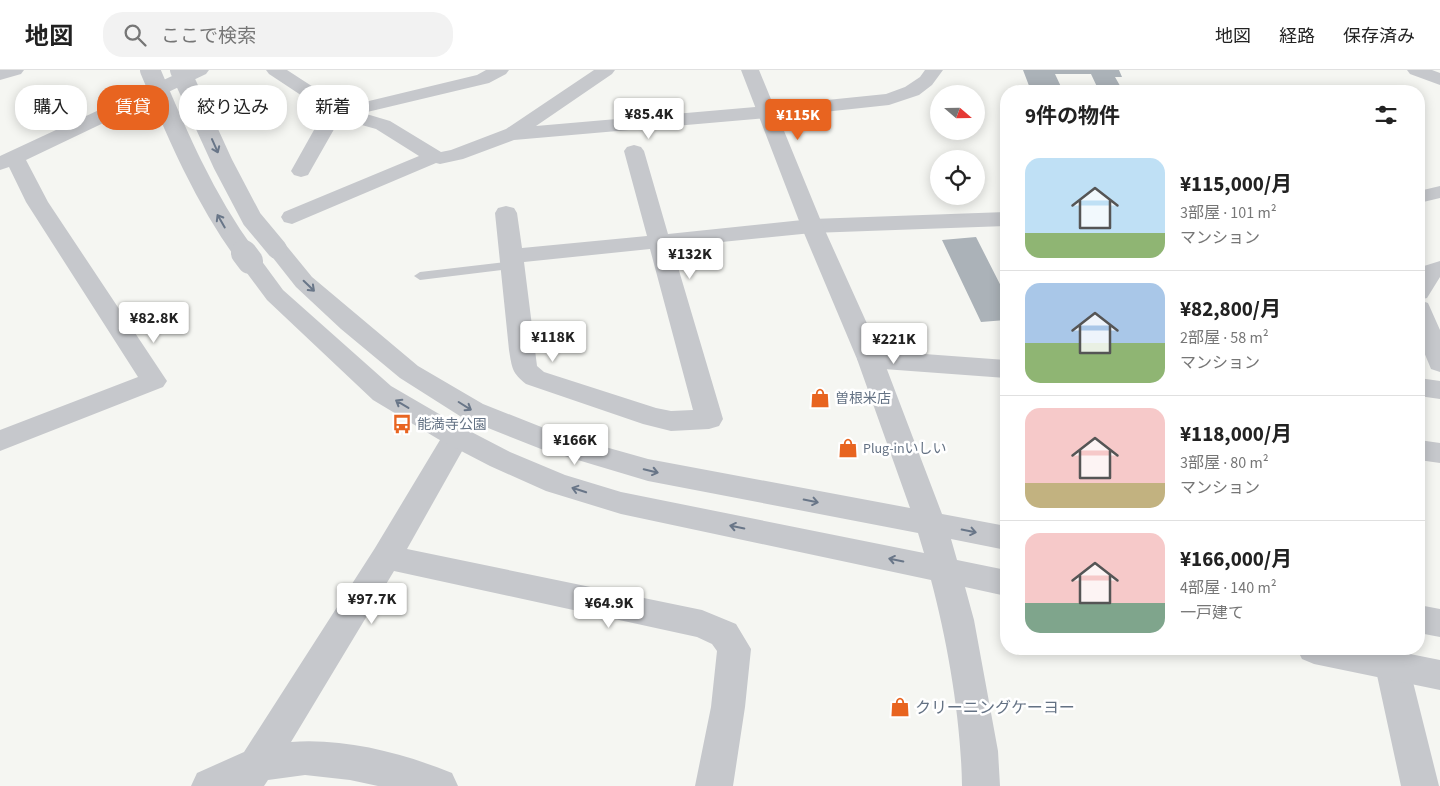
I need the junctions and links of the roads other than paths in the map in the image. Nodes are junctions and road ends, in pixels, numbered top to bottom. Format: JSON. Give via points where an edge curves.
{"nodes":[{"id":1,"x":15,"y":70,"type":"edge"},
{"id":2,"x":150,"y":70,"type":"edge"},
{"id":3,"x":180,"y":70,"type":"edge"},
{"id":4,"x":200,"y":70,"type":"edge"},
{"id":5,"x":275,"y":70,"type":"edge"},
{"id":6,"x":500,"y":70,"type":"edge"},
{"id":7,"x":606,"y":70,"type":"edge"},
{"id":8,"x":750,"y":70,"type":"edge"},
{"id":9,"x":934,"y":70,"type":"edge"},
{"id":10,"x":1417,"y":70,"type":"edge"},
{"id":11,"x":0,"y":74,"type":"edge"},
{"id":12,"x":1440,"y":80,"type":"edge"},
{"id":13,"x":298,"y":85,"type":"edge"},
{"id":14,"x":369,"y":105,"type":"edge"},
{"id":15,"x":768,"y":112,"type":"junction"},
{"id":16,"x":369,"y":121,"type":"edge"},
{"id":17,"x":324,"y":130,"type":"edge"},
{"id":18,"x":511,"y":134,"type":"junction"},
{"id":19,"x":634,"y":151,"type":"dead end"},
{"id":20,"x":432,"y":156,"type":"junction"},
{"id":21,"x":7,"y":160,"type":"edge"},
{"id":22,"x":301,"y":171,"type":"dead end"},
{"id":23,"x":1440,"y":192,"type":"edge"},
{"id":24,"x":1425,"y":196,"type":"edge"},
{"id":25,"x":506,"y":214,"type":"dead end"},
{"id":26,"x":292,"y":217,"type":"dead end"},
{"id":27,"x":1000,"y":219,"type":"edge"},
{"id":28,"x":812,"y":226,"type":"junction"},
{"id":29,"x":659,"y":242,"type":"junction"},
{"id":30,"x":513,"y":260,"type":"junction"},
{"id":31,"x":1440,"y":268,"type":"edge"},
{"id":32,"x":420,"y":276,"type":"dead end"},
{"id":33,"x":1425,"y":283,"type":"edge"},
{"id":34,"x":1425,"y":318,"type":"edge"},
{"id":35,"x":1434,"y":332,"type":"edge"},
{"id":36,"x":870,"y":359,"type":"junction"},
{"id":37,"x":1440,"y":363,"type":"edge"},
{"id":38,"x":1000,"y":368,"type":"edge"},
{"id":39,"x":1425,"y":388,"type":"edge"},
{"id":40,"x":1440,"y":390,"type":"edge"},
{"id":41,"x":456,"y":437,"type":"junction"},
{"id":42,"x":0,"y":441,"type":"edge"},
{"id":43,"x":1425,"y":451,"type":"edge"},
{"id":44,"x":1440,"y":453,"type":"edge"},
{"id":45,"x":931,"y":524,"type":"junction"},
{"id":46,"x":1000,"y":537,"type":"edge"},
{"id":47,"x":386,"y":558,"type":"junction"},
{"id":48,"x":944,"y":570,"type":"junction"},
{"id":49,"x":1000,"y":582,"type":"edge"},
{"id":50,"x":1425,"y":619,"type":"edge"},
{"id":51,"x":1440,"y":623,"type":"edge"},
{"id":52,"x":1342,"y":655,"type":"edge"},
{"id":53,"x":1392,"y":666,"type":"junction"},
{"id":54,"x":1440,"y":675,"type":"edge"},
{"id":55,"x":250,"y":775,"type":"edge"},
{"id":56,"x":210,"y":786,"type":"edge"},
{"id":57,"x":439,"y":786,"type":"edge"},
{"id":58,"x":714,"y":786,"type":"edge"},
{"id":59,"x":981,"y":786,"type":"edge"},
{"id":60,"x":1420,"y":786,"type":"edge"}],
"edges":[{"from":1,"to":11,"type":"street"},
{"from":41,"to":2,"type":"street","one_way":true,"bridge":true,"via":[[382,393],[275,295],[227,230],[193,172]]},
{"from":3,"to":45,"type":"street","one_way":true,"bridge":true,"via":[[252,219],[304,282],[409,372],[473,411],[551,442],[648,470]]},
{"from":4,"to":21,"type":"street"},
{"from":5,"to":13,"type":"street"},
{"from":6,"to":14,"type":"street","via":[[483,79]]},
{"from":7,"to":18,"type":"street"},
{"from":8,"to":15,"type":"street"},
{"from":9,"to":15,"type":"street","via":[[912,91],[889,99]]},
{"from":10,"to":12,"type":"street"},
{"from":15,"to":18,"type":"street"},
{"from":15,"to":28,"type":"street"},
{"from":16,"to":20,"type":"street","via":[[383,125]]},
{"from":17,"to":22,"type":"street"},
{"from":18,"to":20,"type":"street","via":[[456,155]]},
{"from":19,"to":29,"type":"street"},
{"from":20,"to":26,"type":"street"},
{"from":21,"to":42,"type":"street","via":[[154,381]]},
{"from":23,"to":24,"type":"street"},
{"from":25,"to":30,"type":"street"},
{"from":27,"to":28,"type":"street"},
{"from":28,"to":29,"type":"street"},
{"from":28,"to":36,"type":"street"},
{"from":29,"to":30,"type":"street"},
{"from":29,"to":30,"type":"street","via":[[709,419],[671,421],[653,417],[535,378],[524,370]]},
{"from":30,"to":32,"type":"lane"},
{"from":31,"to":33,"type":"street","via":[[1432,271]]},
{"from":34,"to":35,"type":"street"},
{"from":35,"to":37,"type":"street"},
{"from":36,"to":38,"type":"street"},
{"from":36,"to":45,"type":"street"},
{"from":39,"to":40,"type":"street"},
{"from":41,"to":47,"type":"street"},
{"from":48,"to":41,"type":"street","one_way":true,"via":[[621,503],[556,482]]},
{"from":43,"to":44,"type":"street"},
{"from":45,"to":46,"type":"street","one_way":true},
{"from":45,"to":48,"type":"street"},
{"from":47,"to":55,"type":"street"},
{"from":47,"to":58,"type":"street","via":[[702,624],[724,634],[734,649]]},
{"from":48,"to":49,"type":"street"},
{"from":48,"to":59,"type":"street","via":[[958,620],[980,751]]},
{"from":50,"to":51,"type":"street"},
{"from":52,"to":53,"type":"street"},
{"from":53,"to":54,"type":"street"},
{"from":53,"to":60,"type":"street"},
{"from":55,"to":56,"type":"street"},
{"from":55,"to":57,"type":"street","via":[[303,757],[368,765]]}]}
